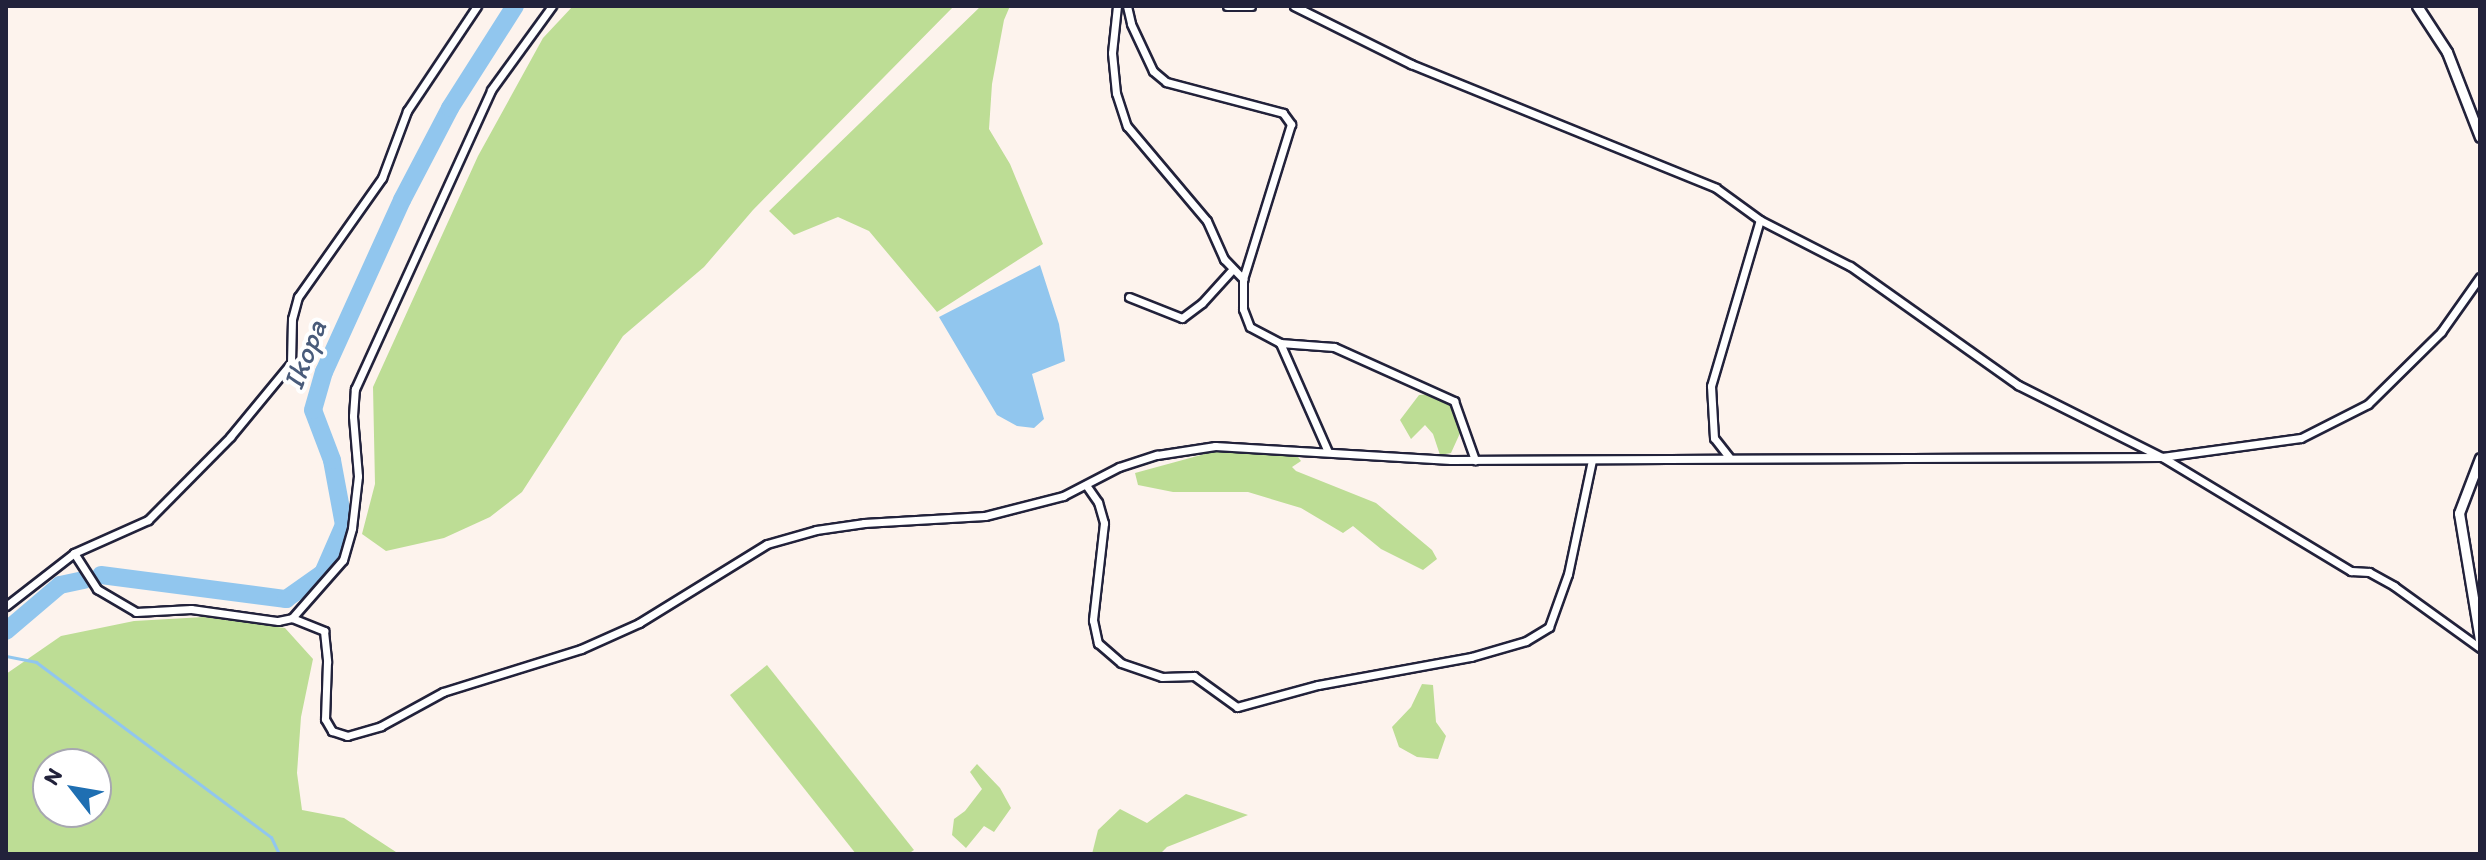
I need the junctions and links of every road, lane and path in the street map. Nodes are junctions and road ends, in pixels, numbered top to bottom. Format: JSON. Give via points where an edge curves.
{"nodes":[{"id":1,"x":477,"y":6,"type":"edge"},
{"id":2,"x":552,"y":6,"type":"edge"},
{"id":3,"x":1117,"y":6,"type":"edge"},
{"id":4,"x":1127,"y":6,"type":"edge"},
{"id":5,"x":1227,"y":6,"type":"edge"},
{"id":6,"x":1251,"y":6,"type":"edge"},
{"id":7,"x":1294,"y":6,"type":"edge"},
{"id":8,"x":2417,"y":6,"type":"edge"},
{"id":9,"x":2480,"y":137,"type":"edge"},
{"id":10,"x":1760,"y":220,"type":"junction"},
{"id":11,"x":1232,"y":270,"type":"junction"},
{"id":12,"x":2480,"y":277,"type":"edge"},
{"id":13,"x":1243,"y":279,"type":"junction"},
{"id":14,"x":1129,"y":297,"type":"dead end"},
{"id":15,"x":1280,"y":343,"type":"junction"},
{"id":16,"x":1328,"y":452,"type":"junction"},
{"id":17,"x":1729,"y":457,"type":"junction"},
{"id":18,"x":2162,"y":457,"type":"junction"},
{"id":19,"x":2480,"y":458,"type":"edge"},
{"id":20,"x":1475,"y":460,"type":"junction"},
{"id":21,"x":1592,"y":460,"type":"junction"},
{"id":22,"x":1086,"y":485,"type":"junction"},
{"id":23,"x":74,"y":553,"type":"junction"},
{"id":24,"x":6,"y":606,"type":"edge"},
{"id":25,"x":292,"y":618,"type":"junction"},
{"id":26,"x":2480,"y":640,"type":"edge"},
{"id":27,"x":2480,"y":648,"type":"edge"}],
"edges":[{"from":1,"to":23,"type":"street","via":[[407,111],[382,178],[298,297],[291,363],[230,437],[148,520]]},
{"from":2,"to":25,"type":"street","via":[[491,90],[355,389],[358,476],[343,560]]},
{"from":3,"to":11,"type":"street","via":[[1112,53],[1116,93],[1127,126],[1207,221]]},
{"from":4,"to":13,"type":"street","via":[[1153,71],[1166,82],[1283,113],[1291,124]]},
{"from":5,"to":6,"type":"street"},
{"from":7,"to":10,"type":"street","via":[[1411,64],[1716,188]]},
{"from":8,"to":9,"type":"street","via":[[2447,52]]},
{"from":10,"to":17,"type":"street","via":[[1711,386],[1714,438]]},
{"from":10,"to":18,"type":"street","via":[[1850,266],[2018,385]]},
{"from":11,"to":13,"type":"street"},
{"from":11,"to":14,"type":"street","via":[[1182,318]]},
{"from":12,"to":18,"type":"street","via":[[2441,332],[2368,404],[2301,438]]},
{"from":13,"to":15,"type":"street","via":[[1243,309],[1250,327]]},
{"from":15,"to":16,"type":"street"},
{"from":15,"to":20,"type":"street","via":[[1334,347],[1454,401]]},
{"from":16,"to":20,"type":"street"},
{"from":16,"to":22,"type":"street","via":[[1215,446],[1157,455]]},
{"from":17,"to":18,"type":"street"},
{"from":17,"to":21,"type":"street"},
{"from":18,"to":27,"type":"street","via":[[2351,571],[2369,572],[2394,586]]},
{"from":19,"to":26,"type":"street","via":[[2459,513]]},
{"from":20,"to":21,"type":"street"},
{"from":21,"to":22,"type":"street","via":[[1568,574],[1549,627],[1526,641],[1471,657],[1318,685],[1237,707],[1194,676],[1162,677],[1121,663],[1098,643],[1093,620],[1104,523]]},
{"from":22,"to":25,"type":"street","via":[[985,516],[864,523],[767,544],[639,623],[581,649],[443,692],[381,726],[347,736],[332,731],[325,719],[324,631]]},
{"from":23,"to":24,"type":"street"},
{"from":23,"to":25,"type":"street","via":[[97,589],[136,612],[191,609],[278,621]]}]}
